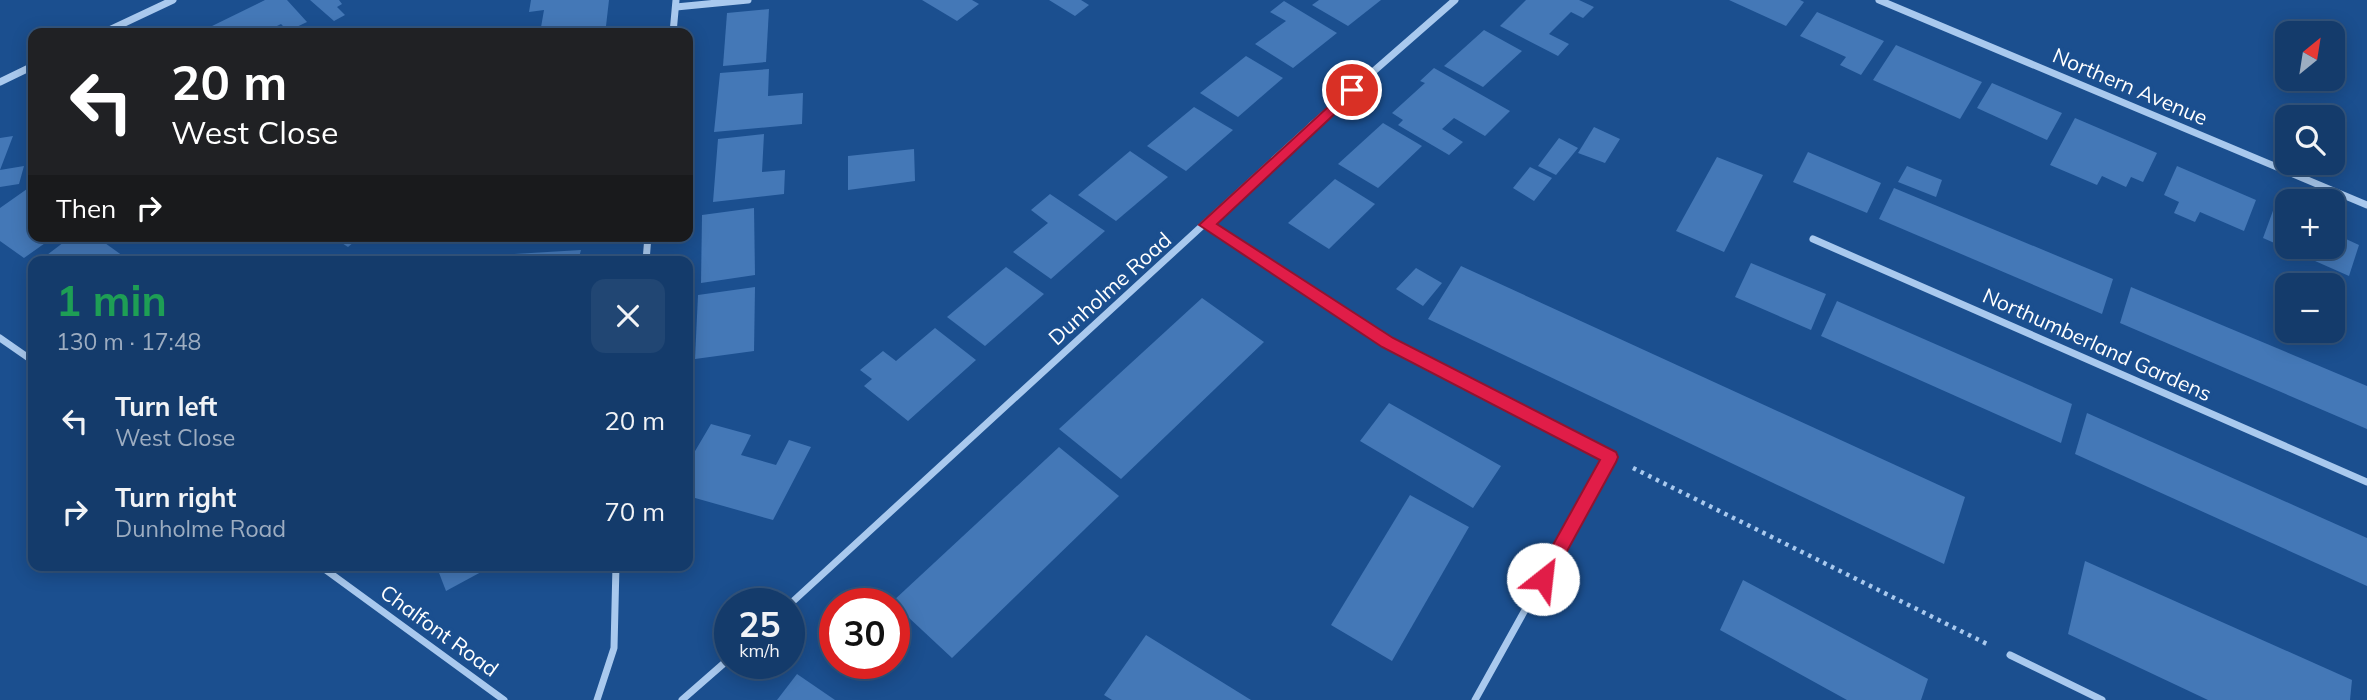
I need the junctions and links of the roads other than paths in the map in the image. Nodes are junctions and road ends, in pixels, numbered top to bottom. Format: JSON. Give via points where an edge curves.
{"nodes":[{"id":1,"x":173,"y":0,"type":"edge"},
{"id":2,"x":748,"y":0,"type":"edge"},
{"id":3,"x":1455,"y":0,"type":"edge"},
{"id":4,"x":1879,"y":0,"type":"edge"},
{"id":5,"x":676,"y":3,"type":"edge"},
{"id":6,"x":114,"y":28,"type":"edge"},
{"id":7,"x":674,"y":28,"type":"edge"},
{"id":8,"x":28,"y":68,"type":"edge"},
{"id":9,"x":0,"y":82,"type":"edge"},
{"id":10,"x":2367,"y":205,"type":"edge"},
{"id":11,"x":1206,"y":225,"type":"junction"},
{"id":12,"x":1813,"y":239,"type":"dead end"},
{"id":13,"x":0,"y":338,"type":"edge"},
{"id":14,"x":28,"y":358,"type":"edge"},
{"id":15,"x":2367,"y":482,"type":"edge"},
{"id":16,"x":327,"y":571,"type":"edge"},
{"id":17,"x":616,"y":571,"type":"edge"},
{"id":18,"x":805,"y":590,"type":"edge"},
{"id":19,"x":2010,"y":655,"type":"road end"},
{"id":20,"x":714,"y":671,"type":"edge"},
{"id":21,"x":505,"y":700,"type":"edge"},
{"id":22,"x":597,"y":700,"type":"edge"},
{"id":23,"x":682,"y":700,"type":"edge"},
{"id":24,"x":1475,"y":700,"type":"edge"},
{"id":25,"x":2102,"y":700,"type":"edge"}],
"edges":[{"from":1,"to":6,"type":"street"},
{"from":2,"to":5,"type":"street"},
{"from":3,"to":11,"type":"street","name":"Dunholme Road"},
{"from":4,"to":10,"type":"street","name":"Northern Avenue"},
{"from":5,"to":7,"type":"street"},
{"from":8,"to":9,"type":"street"},
{"from":11,"to":18,"type":"street","name":"Dunholme Road"},
{"from":11,"to":24,"type":"street","via":[[1387,342],[1610,457]]},
{"from":12,"to":15,"type":"street","name":"Northumberland Gardens"},
{"from":13,"to":14,"type":"street"},
{"from":16,"to":21,"type":"street","name":"Chalfont Road"},
{"from":17,"to":22,"type":"street","via":[[614,648]]},
{"from":19,"to":25,"type":"street"},
{"from":20,"to":23,"type":"street"}]}
